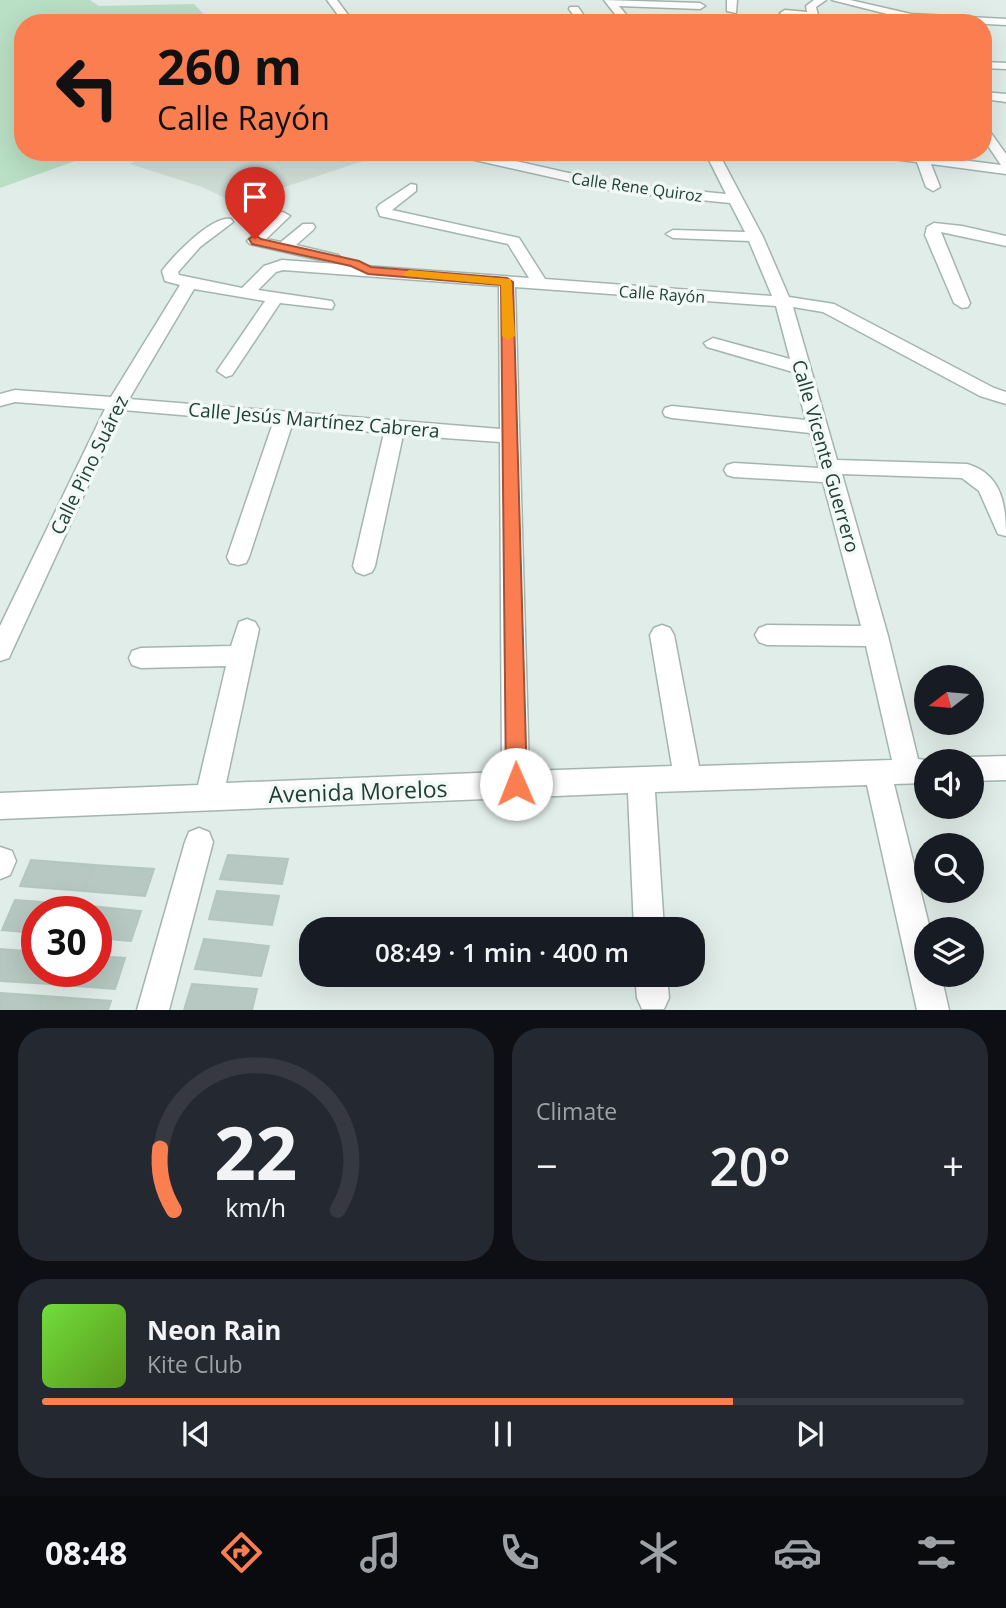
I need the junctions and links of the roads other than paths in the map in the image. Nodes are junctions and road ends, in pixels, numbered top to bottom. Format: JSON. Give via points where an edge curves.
{"nodes":[{"id":1,"x":331,"y":0,"type":"edge"},
{"id":2,"x":821,"y":0,"type":"edge"},
{"id":3,"x":837,"y":0,"type":"edge"},
{"id":4,"x":611,"y":1,"type":"edge"},
{"id":5,"x":701,"y":6,"type":"dead end"},
{"id":6,"x":574,"y":9,"type":"dead end"},
{"id":7,"x":785,"y":13,"type":"dead end"},
{"id":8,"x":342,"y":14,"type":"edge"},
{"id":9,"x":578,"y":14,"type":"edge"},
{"id":10,"x":790,"y":14,"type":"edge"},
{"id":11,"x":813,"y":14,"type":"edge"},
{"id":12,"x":889,"y":14,"type":"edge"},
{"id":13,"x":992,"y":143,"type":"edge"},
{"id":14,"x":497,"y":161,"type":"edge"},
{"id":15,"x":716,"y":161,"type":"edge"},
{"id":16,"x":923,"y":161,"type":"edge"},
{"id":17,"x":937,"y":161,"type":"edge"},
{"id":18,"x":1006,"y":163,"type":"edge"},
{"id":19,"x":1006,"y":170,"type":"edge"},
{"id":20,"x":933,"y":187,"type":"dead end"},
{"id":21,"x":411,"y":188,"type":"dead end"},
{"id":22,"x":736,"y":199,"type":"junction"},
{"id":23,"x":283,"y":216,"type":"dead end"},
{"id":24,"x":226,"y":222,"type":"dead end"},
{"id":25,"x":308,"y":227,"type":"dead end"},
{"id":26,"x":673,"y":234,"type":"dead end"},
{"id":27,"x":755,"y":237,"type":"junction"},
{"id":28,"x":1006,"y":241,"type":"edge"},
{"id":29,"x":285,"y":247,"type":"junction"},
{"id":30,"x":368,"y":271,"type":"junction"},
{"id":31,"x":507,"y":282,"type":"junction"},
{"id":32,"x":189,"y":284,"type":"junction"},
{"id":33,"x":541,"y":285,"type":"junction"},
{"id":34,"x":247,"y":292,"type":"junction"},
{"id":35,"x":276,"y":297,"type":"junction"},
{"id":36,"x":783,"y":302,"type":"junction"},
{"id":37,"x":962,"y":303,"type":"dead end"},
{"id":38,"x":326,"y":305,"type":"dead end"},
{"id":39,"x":713,"y":343,"type":"dead end"},
{"id":40,"x":801,"y":368,"type":"junction"},
{"id":41,"x":226,"y":371,"type":"dead end"},
{"id":42,"x":1006,"y":398,"type":"edge"},
{"id":43,"x":0,"y":400,"type":"edge"},
{"id":44,"x":117,"y":403,"type":"junction"},
{"id":45,"x":673,"y":412,"type":"dead end"},
{"id":46,"x":284,"y":419,"type":"junction"},
{"id":47,"x":818,"y":428,"type":"junction"},
{"id":48,"x":395,"y":429,"type":"junction"},
{"id":49,"x":511,"y":436,"type":"junction"},
{"id":50,"x":734,"y":470,"type":"dead end"},
{"id":51,"x":831,"y":472,"type":"junction"},
{"id":52,"x":1006,"y":528,"type":"edge"},
{"id":53,"x":238,"y":557,"type":"dead end"},
{"id":54,"x":364,"y":566,"type":"dead end"},
{"id":55,"x":247,"y":629,"type":"dead end"},
{"id":56,"x":662,"y":635,"type":"dead end"},
{"id":57,"x":767,"y":635,"type":"dead end"},
{"id":58,"x":876,"y":635,"type":"junction"},
{"id":59,"x":0,"y":651,"type":"edge"},
{"id":60,"x":240,"y":656,"type":"junction"},
{"id":61,"x":141,"y":658,"type":"dead end"},
{"id":62,"x":914,"y":761,"type":"edge"},
{"id":63,"x":1006,"y":768,"type":"edge"},
{"id":64,"x":984,"y":769,"type":"edge"},
{"id":65,"x":914,"y":771,"type":"edge"},
{"id":66,"x":878,"y":772,"type":"junction"},
{"id":67,"x":688,"y":779,"type":"junction"},
{"id":68,"x":641,"y":781,"type":"junction"},
{"id":69,"x":516,"y":784,"type":"junction"},
{"id":70,"x":209,"y":798,"type":"junction"},
{"id":71,"x":0,"y":806,"type":"edge"},
{"id":72,"x":198,"y":842,"type":"dead end"},
{"id":73,"x":648,"y":917,"type":"edge"},
{"id":74,"x":153,"y":1010,"type":"edge"},
{"id":75,"x":933,"y":1010,"type":"edge"}],
"edges":[{"from":1,"to":8,"type":"street"},
{"from":2,"to":11,"type":"street","via":[[811,6]]},
{"from":3,"to":12,"type":"street"},
{"from":4,"to":5,"type":"street"},
{"from":6,"to":9,"type":"street"},
{"from":7,"to":10,"type":"street"},
{"from":13,"to":18,"type":"street"},
{"from":14,"to":22,"type":"street","name":"Calle Rene Quiroz","via":[[613,187]]},
{"from":15,"to":22,"type":"street","name":"Calle Vicente Guerrero"},
{"from":16,"to":20,"type":"street"},
{"from":17,"to":19,"type":"street"},
{"from":21,"to":33,"type":"street","via":[[384,208],[385,213],[445,228],[498,232],[517,244]]},
{"from":22,"to":27,"type":"street","name":"Calle Vicente Guerrero"},
{"from":23,"to":29,"type":"street","name":"Calle Rayón","via":[[255,240]]},
{"from":24,"to":32,"type":"street","via":[[184,253],[169,274]]},
{"from":25,"to":29,"type":"street"},
{"from":26,"to":27,"type":"street"},
{"from":27,"to":36,"type":"street","name":"Calle Vicente Guerrero"},
{"from":28,"to":37,"type":"street","via":[[934,227],[933,235]]},
{"from":29,"to":30,"type":"street","name":"Calle Rayón"},
{"from":30,"to":31,"type":"street","name":"Calle Rayón"},
{"from":30,"to":34,"type":"street","name":"Calle Rayón","via":[[278,265]]},
{"from":31,"to":33,"type":"street","name":"Calle Rayón"},
{"from":31,"to":49,"type":"street"},
{"from":32,"to":34,"type":"street"},
{"from":32,"to":44,"type":"street","name":"Calle Pino Suárez"},
{"from":33,"to":36,"type":"street","name":"Calle Rayón"},
{"from":34,"to":35,"type":"street"},
{"from":35,"to":38,"type":"street"},
{"from":35,"to":41,"type":"street"},
{"from":36,"to":40,"type":"street","name":"Calle Vicente Guerrero"},
{"from":36,"to":42,"type":"street","name":"Calle Rayón","via":[[828,308]]},
{"from":39,"to":40,"type":"street"},
{"from":40,"to":47,"type":"street","name":"Calle Vicente Guerrero"},
{"from":43,"to":44,"type":"street","name":"Calle Jesús Martínez Cabrera","via":[[15,396]]},
{"from":44,"to":46,"type":"street","name":"Calle Jesús Martínez Cabrera"},
{"from":44,"to":59,"type":"street","name":"Calle Pino Suárez"},
{"from":45,"to":47,"type":"street"},
{"from":46,"to":48,"type":"street","name":"Calle Jesús Martínez Cabrera"},
{"from":46,"to":53,"type":"street"},
{"from":47,"to":51,"type":"street","name":"Calle Vicente Guerrero"},
{"from":48,"to":49,"type":"street","name":"Calle Jesús Martínez Cabrera"},
{"from":48,"to":54,"type":"street"},
{"from":49,"to":69,"type":"street"},
{"from":50,"to":51,"type":"street"},
{"from":51,"to":52,"type":"street","via":[[967,471],[987,487]]},
{"from":51,"to":58,"type":"street","name":"Calle Vicente Guerrero"},
{"from":55,"to":60,"type":"street"},
{"from":56,"to":67,"type":"street"},
{"from":57,"to":58,"type":"street"},
{"from":58,"to":62,"type":"street","name":"Calle Vicente Guerrero"},
{"from":60,"to":61,"type":"street"},
{"from":60,"to":70,"type":"street"},
{"from":63,"to":64,"type":"street"},
{"from":65,"to":66,"type":"street","name":"Avenida Morelos"},
{"from":66,"to":67,"type":"street","name":"Avenida Morelos"},
{"from":66,"to":75,"type":"street"},
{"from":67,"to":68,"type":"street","name":"Avenida Morelos"},
{"from":68,"to":69,"type":"street","name":"Avenida Morelos"},
{"from":68,"to":73,"type":"street"},
{"from":69,"to":70,"type":"street","name":"Avenida Morelos"},
{"from":70,"to":71,"type":"street","name":"Avenida Morelos"},
{"from":72,"to":74,"type":"street"}]}
